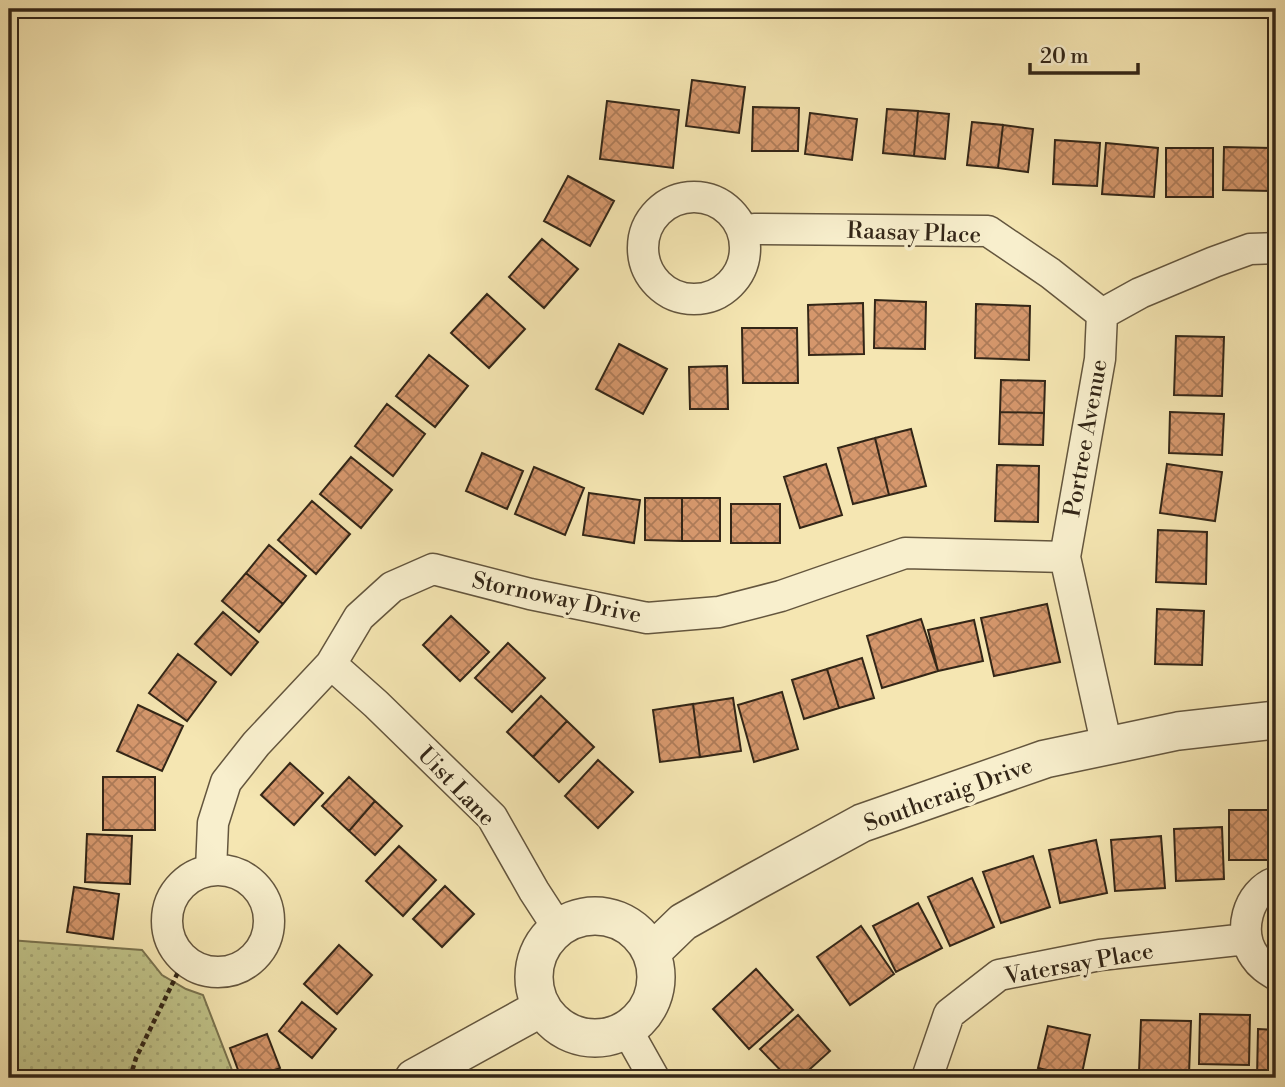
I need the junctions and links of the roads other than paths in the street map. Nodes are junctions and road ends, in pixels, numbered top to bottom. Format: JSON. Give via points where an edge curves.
{"nodes":[{"id":1,"x":743,"y":232,"type":"dead end"},
{"id":2,"x":1276,"y":248,"type":"edge"},
{"id":3,"x":1102,"y":314,"type":"junction"},
{"id":4,"x":1065,"y":557,"type":"junction"},
{"id":5,"x":331,"y":664,"type":"junction"},
{"id":6,"x":1276,"y":720,"type":"edge"},
{"id":7,"x":1107,"y":747,"type":"junction"},
{"id":8,"x":211,"y":870,"type":"junction"},
{"id":9,"x":1276,"y":882,"type":"edge"},
{"id":10,"x":558,"y":928,"type":"junction"},
{"id":11,"x":1247,"y":939,"type":"junction"},
{"id":12,"x":652,"y":952,"type":"junction"},
{"id":13,"x":1276,"y":975,"type":"edge"},
{"id":14,"x":541,"y":1008,"type":"junction"},
{"id":15,"x":627,"y":1030,"type":"junction"},
{"id":16,"x":414,"y":1078,"type":"edge"},
{"id":17,"x":654,"y":1078,"type":"edge"},
{"id":18,"x":926,"y":1078,"type":"edge"}],
"edges":[{"from":1,"to":3,"type":"street","name":"Raasay Place","via":[[988,231]]},
{"from":2,"to":3,"type":"street","via":[[1250,249],[1214,262]]},
{"from":3,"to":4,"type":"street","name":"Portree Avenue","via":[[1100,359]]},
{"from":4,"to":5,"type":"street","name":"Stornoway Drive","via":[[905,553],[719,612],[647,618],[433,569],[392,587],[359,617]]},
{"from":4,"to":7,"type":"street","name":"Portree Avenue"},
{"from":5,"to":8,"type":"street","name":"Stornoway Drive","via":[[226,782],[214,824]]},
{"from":5,"to":10,"type":"street","name":"Uist Lane","via":[[492,817]]},
{"from":6,"to":7,"type":"street","name":"Southcraig Drive","via":[[1178,732]]},
{"from":7,"to":12,"type":"street","name":"Southcraig Drive","via":[[1045,759],[862,824],[683,922]]},
{"from":8,"to":8,"type":"street","via":[[248,878],[261,891],[270,924],[267,942],[255,958],[240,969],[218,974],[184,960],[174,948],[166,921],[176,891],[191,877]]},
{"from":9,"to":11,"type":"street","via":[[1255,898],[1249,909]]},
{"from":10,"to":12,"type":"street","via":[[575,919],[608,917],[629,925]]},
{"from":10,"to":14,"type":"street","via":[[535,961],[533,981]]},
{"from":11,"to":13,"type":"street","via":[[1253,956]]},
{"from":11,"to":18,"type":"street","name":"Vatersay Place","via":[[1100,955],[999,975],[949,1014]]},
{"from":12,"to":15,"type":"street","via":[[655,993],[644,1015]]},
{"from":14,"to":15,"type":"street","via":[[558,1026],[582,1038]]},
{"from":14,"to":16,"type":"street"},
{"from":15,"to":17,"type":"street"}]}
